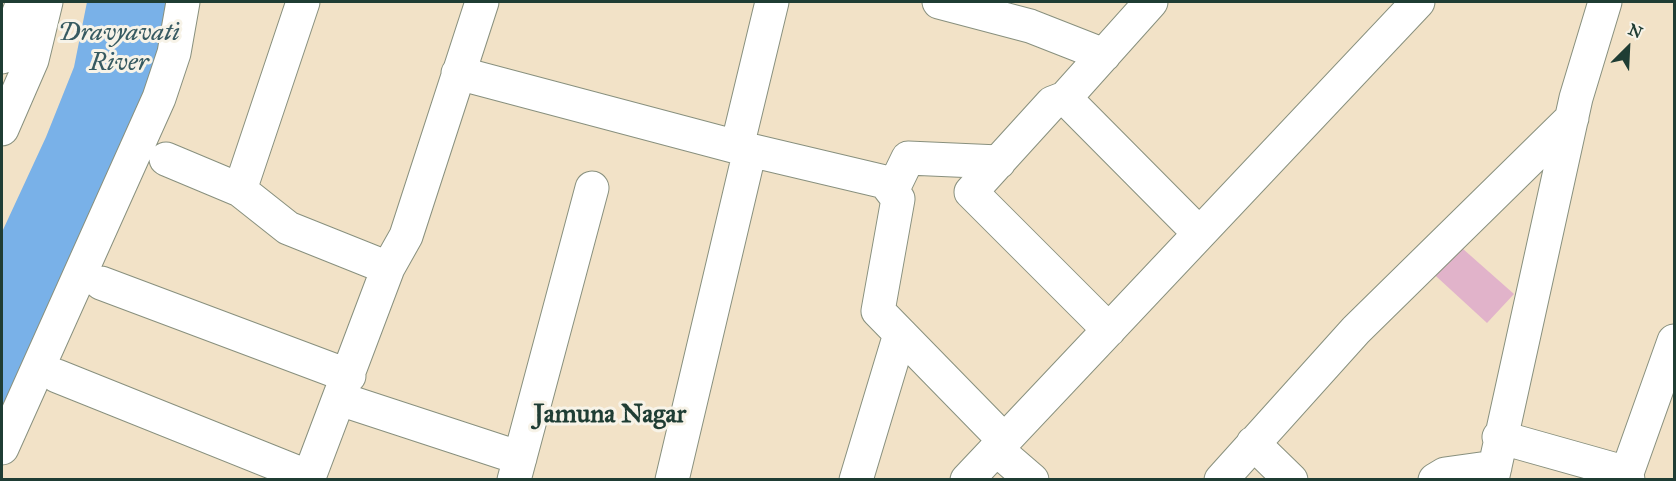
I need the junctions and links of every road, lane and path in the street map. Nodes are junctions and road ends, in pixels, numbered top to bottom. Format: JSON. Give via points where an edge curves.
{"nodes":[{"id":1,"x":24,"y":2,"type":"edge"},
{"id":2,"x":46,"y":2,"type":"edge"},
{"id":3,"x":183,"y":2,"type":"edge"},
{"id":4,"x":303,"y":2,"type":"edge"},
{"id":5,"x":482,"y":2,"type":"edge"},
{"id":6,"x":772,"y":2,"type":"edge"},
{"id":7,"x":939,"y":2,"type":"edge"},
{"id":8,"x":1150,"y":2,"type":"edge"},
{"id":9,"x":1418,"y":2,"type":"edge"},
{"id":10,"x":1605,"y":2,"type":"edge"},
{"id":11,"x":1104,"y":55,"type":"junction"},
{"id":12,"x":2,"y":57,"type":"edge"},
{"id":13,"x":458,"y":73,"type":"junction"},
{"id":14,"x":1065,"y":98,"type":"junction"},
{"id":15,"x":1572,"y":118,"type":"junction"},
{"id":16,"x":2,"y":129,"type":"edge"},
{"id":17,"x":743,"y":149,"type":"junction"},
{"id":18,"x":166,"y":159,"type":"dead end"},
{"id":19,"x":999,"y":162,"type":"junction"},
{"id":20,"x":592,"y":188,"type":"dead end"},
{"id":21,"x":892,"y":189,"type":"junction"},
{"id":22,"x":240,"y":190,"type":"junction"},
{"id":23,"x":1199,"y":233,"type":"junction"},
{"id":24,"x":388,"y":268,"type":"junction"},
{"id":25,"x":101,"y":283,"type":"dead end"},
{"id":26,"x":1109,"y":330,"type":"junction"},
{"id":27,"x":900,"y":334,"type":"junction"},
{"id":28,"x":1674,"y":341,"type":"edge"},
{"id":29,"x":57,"y":376,"type":"dead end"},
{"id":30,"x":344,"y":387,"type":"junction"},
{"id":31,"x":1253,"y":443,"type":"junction"},
{"id":32,"x":1000,"y":445,"type":"junction"},
{"id":33,"x":2,"y":448,"type":"edge"},
{"id":34,"x":1497,"y":455,"type":"edge"},
{"id":35,"x":517,"y":469,"type":"edge"},
{"id":36,"x":1628,"y":476,"type":"edge"},
{"id":37,"x":308,"y":478,"type":"edge"},
{"id":38,"x":672,"y":480,"type":"edge"},
{"id":39,"x":856,"y":480,"type":"edge"},
{"id":40,"x":967,"y":480,"type":"edge"},
{"id":41,"x":1032,"y":480,"type":"edge"},
{"id":42,"x":1221,"y":480,"type":"edge"},
{"id":43,"x":1291,"y":480,"type":"edge"},
{"id":44,"x":1435,"y":480,"type":"edge"}],
"edges":[{"from":1,"to":12,"type":"street"},
{"from":2,"to":16,"type":"street","via":[[32,60]]},
{"from":3,"to":33,"type":"street","via":[[174,53],[159,98]]},
{"from":4,"to":22,"type":"street"},
{"from":5,"to":13,"type":"street"},
{"from":6,"to":17,"type":"street"},
{"from":7,"to":11,"type":"street","via":[[1030,26]]},
{"from":8,"to":11,"type":"street"},
{"from":9,"to":23,"type":"street"},
{"from":10,"to":15,"type":"street"},
{"from":11,"to":14,"type":"street"},
{"from":13,"to":17,"type":"street"},
{"from":13,"to":24,"type":"street","via":[[406,236]]},
{"from":14,"to":19,"type":"street","via":[[1052,103]]},
{"from":14,"to":23,"type":"street"},
{"from":15,"to":31,"type":"street","via":[[1356,330]]},
{"from":15,"to":34,"type":"street"},
{"from":17,"to":21,"type":"street","via":[[885,182]]},
{"from":17,"to":38,"type":"street"},
{"from":18,"to":22,"type":"street"},
{"from":19,"to":21,"type":"street","via":[[908,158]]},
{"from":19,"to":26,"type":"street","via":[[971,192]]},
{"from":20,"to":35,"type":"street"},
{"from":21,"to":27,"type":"street","via":[[898,199],[878,311]]},
{"from":22,"to":24,"type":"street","via":[[288,228]]},
{"from":23,"to":26,"type":"street"},
{"from":24,"to":30,"type":"street"},
{"from":25,"to":30,"type":"street"},
{"from":26,"to":32,"type":"street"},
{"from":27,"to":32,"type":"street"},
{"from":27,"to":39,"type":"street"},
{"from":28,"to":36,"type":"street"},
{"from":29,"to":37,"type":"street"},
{"from":30,"to":35,"type":"street"},
{"from":30,"to":37,"type":"street"},
{"from":31,"to":42,"type":"street"},
{"from":31,"to":43,"type":"street"},
{"from":32,"to":40,"type":"street"},
{"from":32,"to":41,"type":"street"},
{"from":34,"to":36,"type":"street"},
{"from":34,"to":44,"type":"street"}]}
